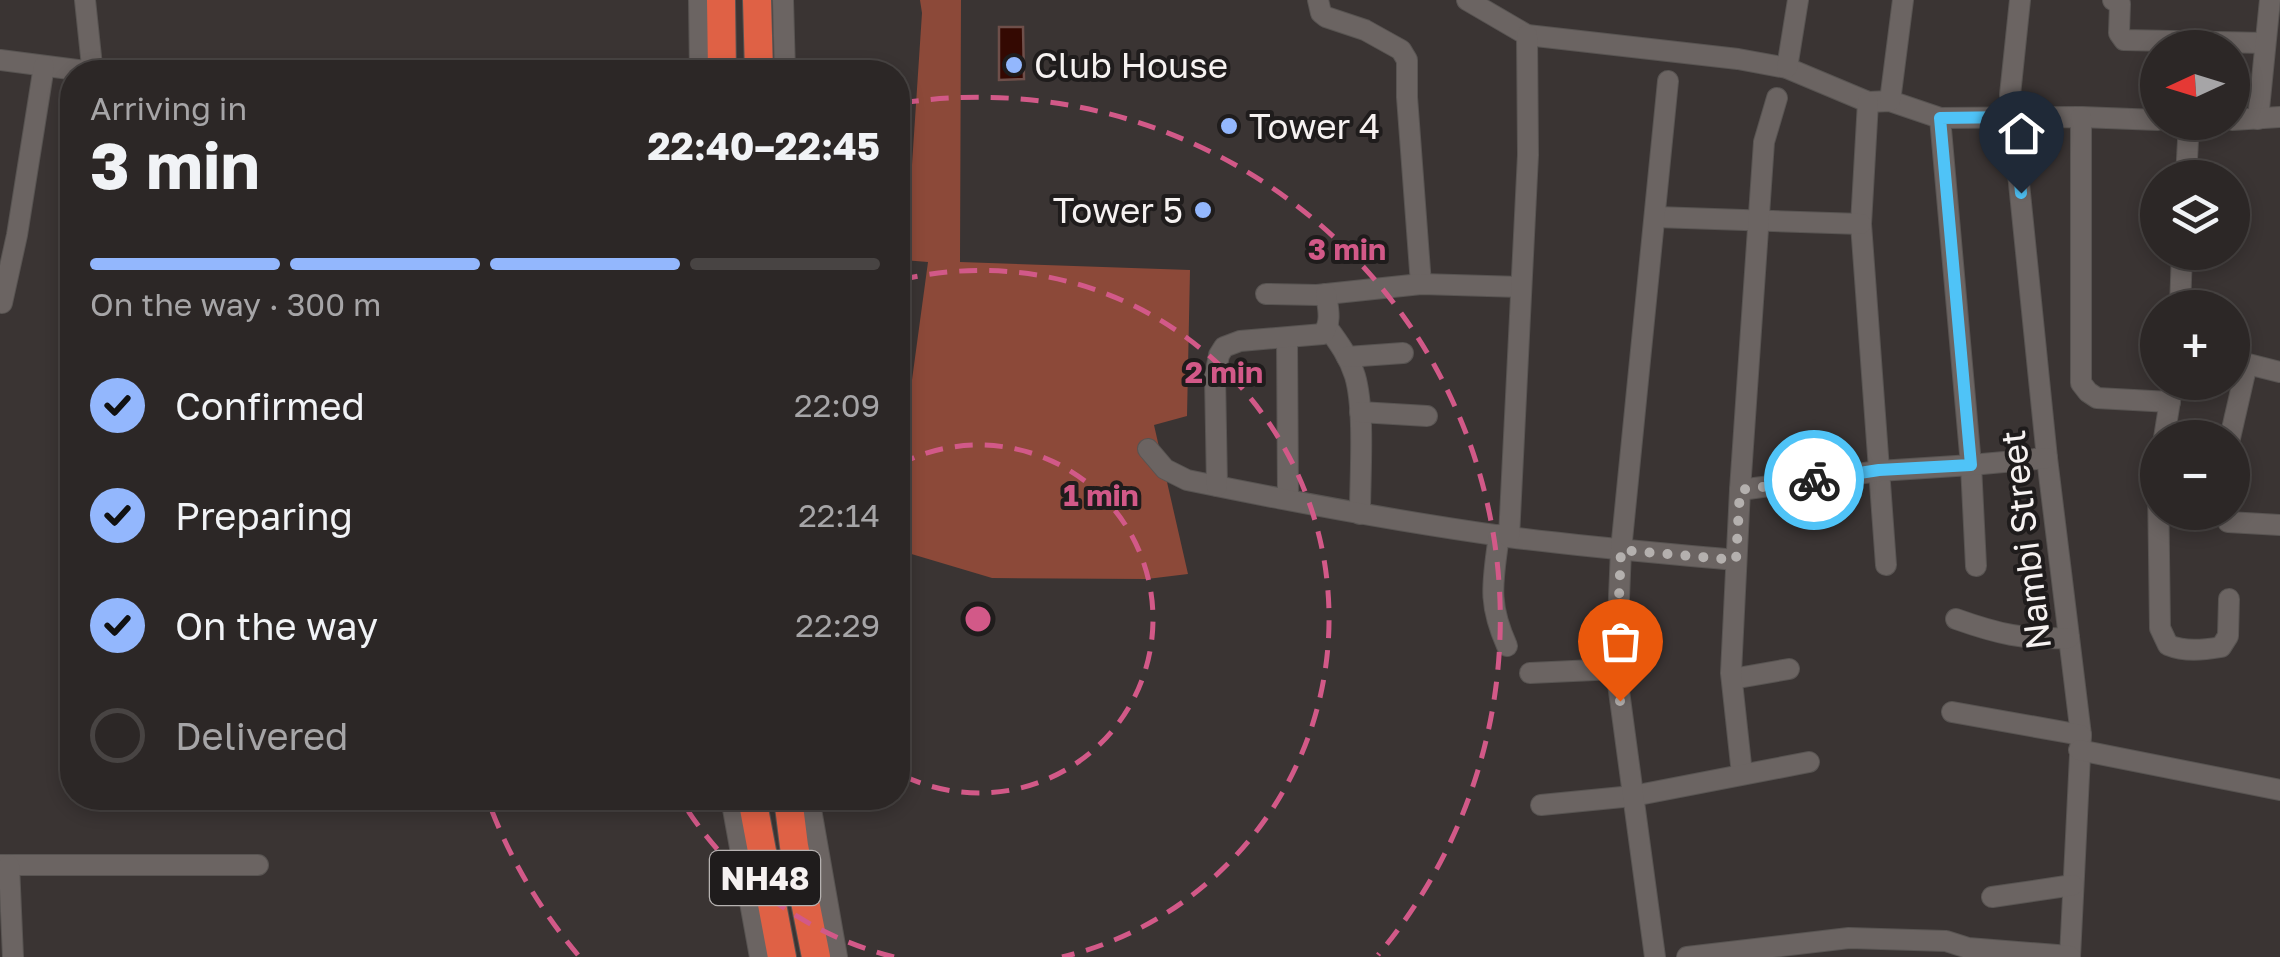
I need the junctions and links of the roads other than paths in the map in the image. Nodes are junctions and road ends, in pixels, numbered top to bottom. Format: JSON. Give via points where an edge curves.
{"nodes":[{"id":1,"x":85,"y":0,"type":"edge"},
{"id":2,"x":757,"y":0,"type":"edge"},
{"id":3,"x":783,"y":0,"type":"edge"},
{"id":4,"x":1318,"y":0,"type":"edge"},
{"id":5,"x":1467,"y":0,"type":"edge"},
{"id":6,"x":1798,"y":0,"type":"edge"},
{"id":7,"x":1903,"y":0,"type":"edge"},
{"id":8,"x":2020,"y":0,"type":"edge"},
{"id":9,"x":2113,"y":0,"type":"edge"},
{"id":10,"x":2270,"y":0,"type":"edge"},
{"id":11,"x":714,"y":5,"type":"edge"},
{"id":12,"x":1527,"y":35,"type":"junction"},
{"id":13,"x":2265,"y":42,"type":"junction"},
{"id":14,"x":0,"y":60,"type":"edge"},
{"id":15,"x":91,"y":60,"type":"edge"},
{"id":16,"x":703,"y":60,"type":"edge"},
{"id":17,"x":719,"y":60,"type":"edge"},
{"id":18,"x":759,"y":60,"type":"edge"},
{"id":19,"x":784,"y":60,"type":"edge"},
{"id":20,"x":44,"y":66,"type":"junction"},
{"id":21,"x":60,"y":68,"type":"edge"},
{"id":22,"x":1787,"y":68,"type":"junction"},
{"id":23,"x":1668,"y":81,"type":"dead end"},
{"id":24,"x":1777,"y":98,"type":"dead end"},
{"id":25,"x":1879,"y":101,"type":"junction"},
{"id":26,"x":2014,"y":117,"type":"junction"},
{"id":27,"x":2081,"y":117,"type":"junction"},
{"id":28,"x":2280,"y":117,"type":"edge"},
{"id":29,"x":1940,"y":118,"type":"junction"},
{"id":30,"x":2140,"y":119,"type":"edge"},
{"id":31,"x":2250,"y":119,"type":"edge"},
{"id":32,"x":2258,"y":119,"type":"junction"},
{"id":33,"x":1656,"y":217,"type":"junction"},
{"id":34,"x":1758,"y":222,"type":"junction"},
{"id":35,"x":1860,"y":224,"type":"junction"},
{"id":36,"x":1421,"y":284,"type":"junction"},
{"id":37,"x":1521,"y":287,"type":"junction"},
{"id":38,"x":1266,"y":294,"type":"dead end"},
{"id":39,"x":1326,"y":294,"type":"junction"},
{"id":40,"x":2,"y":303,"type":"edge"},
{"id":41,"x":1327,"y":327,"type":"junction"},
{"id":42,"x":1287,"y":338,"type":"junction"},
{"id":43,"x":1404,"y":353,"type":"dead end"},
{"id":44,"x":1347,"y":357,"type":"junction"},
{"id":45,"x":2250,"y":364,"type":"edge"},
{"id":46,"x":2280,"y":372,"type":"edge"},
{"id":47,"x":2140,"y":395,"type":"edge"},
{"id":48,"x":1360,"y":412,"type":"junction"},
{"id":49,"x":1427,"y":416,"type":"dead end"},
{"id":50,"x":1148,"y":449,"type":"dead end"},
{"id":51,"x":2047,"y":458,"type":"junction"},
{"id":52,"x":1971,"y":465,"type":"junction"},
{"id":53,"x":1879,"y":470,"type":"junction"},
{"id":54,"x":1217,"y":486,"type":"junction"},
{"id":55,"x":1740,"y":490,"type":"junction"},
{"id":56,"x":1288,"y":499,"type":"junction"},
{"id":57,"x":1360,"y":514,"type":"junction"},
{"id":58,"x":2250,"y":524,"type":"edge"},
{"id":59,"x":2280,"y":526,"type":"edge"},
{"id":60,"x":2159,"y":530,"type":"edge"},
{"id":61,"x":1504,"y":536,"type":"junction"},
{"id":62,"x":1621,"y":550,"type":"junction"},
{"id":63,"x":1736,"y":560,"type":"junction"},
{"id":64,"x":1886,"y":565,"type":"dead end"},
{"id":65,"x":1976,"y":566,"type":"dead end"},
{"id":66,"x":2230,"y":598,"type":"dead end"},
{"id":67,"x":1956,"y":619,"type":"dead end"},
{"id":68,"x":2069,"y":638,"type":"junction"},
{"id":69,"x":1507,"y":646,"type":"dead end"},
{"id":70,"x":1616,"y":669,"type":"junction"},
{"id":71,"x":1789,"y":669,"type":"dead end"},
{"id":72,"x":1530,"y":673,"type":"dead end"},
{"id":73,"x":1732,"y":679,"type":"junction"},
{"id":74,"x":1952,"y":712,"type":"dead end"},
{"id":75,"x":2080,"y":742,"type":"junction"},
{"id":76,"x":1809,"y":762,"type":"dead end"},
{"id":77,"x":1742,"y":774,"type":"junction"},
{"id":78,"x":2280,"y":790,"type":"edge"},
{"id":79,"x":1633,"y":796,"type":"junction"},
{"id":80,"x":1541,"y":805,"type":"dead end"},
{"id":81,"x":732,"y":810,"type":"edge"},
{"id":82,"x":754,"y":810,"type":"edge"},
{"id":83,"x":790,"y":810,"type":"edge"},
{"id":84,"x":811,"y":810,"type":"edge"},
{"id":85,"x":4,"y":865,"type":"edge"},
{"id":86,"x":258,"y":865,"type":"dead end"},
{"id":87,"x":2073,"y":885,"type":"junction"},
{"id":88,"x":1992,"y":897,"type":"dead end"},
{"id":89,"x":1969,"y":952,"type":"edge"},
{"id":90,"x":1739,"y":954,"type":"edge"},
{"id":91,"x":13,"y":957,"type":"edge"},
{"id":92,"x":760,"y":957,"type":"edge"},
{"id":93,"x":782,"y":957,"type":"edge"},
{"id":94,"x":816,"y":957,"type":"edge"},
{"id":95,"x":836,"y":957,"type":"edge"},
{"id":96,"x":1655,"y":957,"type":"edge"},
{"id":97,"x":1687,"y":957,"type":"edge"},
{"id":98,"x":2070,"y":957,"type":"edge"}],
"edges":[{"from":1,"to":15,"type":"street"},
{"from":2,"to":18,"type":"highway"},
{"from":3,"to":19,"type":"street"},
{"from":4,"to":36,"type":"street","via":[[1320,13],[1366,30],[1407,60]]},
{"from":5,"to":12,"type":"street"},
{"from":6,"to":22,"type":"street"},
{"from":7,"to":25,"type":"street"},
{"from":8,"to":26,"type":"street","name":"Nambi Street","via":[[2010,95]]},
{"from":9,"to":13,"type":"street","via":[[2120,4],[2124,40]]},
{"from":10,"to":13,"type":"street"},
{"from":11,"to":16,"type":"street"},
{"from":11,"to":17,"type":"highway"},
{"from":12,"to":22,"type":"street"},
{"from":12,"to":37,"type":"street"},
{"from":13,"to":32,"type":"street"},
{"from":14,"to":20,"type":"street"},
{"from":20,"to":21,"type":"street"},
{"from":20,"to":40,"type":"street"},
{"from":22,"to":25,"type":"street"},
{"from":23,"to":33,"type":"street"},
{"from":24,"to":34,"type":"street","via":[[1764,142]]},
{"from":25,"to":29,"type":"street"},
{"from":25,"to":35,"type":"street"},
{"from":26,"to":27,"type":"street"},
{"from":26,"to":29,"type":"street"},
{"from":26,"to":51,"type":"street","name":"Nambi Street"},
{"from":27,"to":30,"type":"street"},
{"from":27,"to":47,"type":"street","via":[[2081,383],[2098,398]]},
{"from":28,"to":32,"type":"street"},
{"from":29,"to":52,"type":"street"},
{"from":31,"to":32,"type":"street"},
{"from":33,"to":34,"type":"street"},
{"from":33,"to":62,"type":"street"},
{"from":34,"to":35,"type":"street"},
{"from":34,"to":55,"type":"street"},
{"from":35,"to":53,"type":"street"},
{"from":36,"to":37,"type":"street"},
{"from":36,"to":39,"type":"street"},
{"from":37,"to":61,"type":"street"},
{"from":38,"to":39,"type":"street"},
{"from":39,"to":41,"type":"street"},
{"from":41,"to":42,"type":"street","via":[[1323,334]]},
{"from":41,"to":44,"type":"street"},
{"from":42,"to":54,"type":"street","via":[[1240,342],[1218,355]]},
{"from":42,"to":56,"type":"street"},
{"from":43,"to":44,"type":"street"},
{"from":44,"to":48,"type":"street"},
{"from":45,"to":46,"type":"street"},
{"from":48,"to":49,"type":"street"},
{"from":48,"to":57,"type":"street"},
{"from":50,"to":54,"type":"street","via":[[1165,469]]},
{"from":51,"to":52,"type":"street"},
{"from":51,"to":68,"type":"street","name":"Nambi Street"},
{"from":52,"to":53,"type":"street"},
{"from":52,"to":65,"type":"street"},
{"from":53,"to":55,"type":"street"},
{"from":53,"to":64,"type":"street"},
{"from":54,"to":56,"type":"street"},
{"from":55,"to":63,"type":"street"},
{"from":56,"to":57,"type":"street"},
{"from":57,"to":61,"type":"street"},
{"from":58,"to":59,"type":"street"},
{"from":60,"to":66,"type":"street","via":[[2160,628],[2168,645],[2221,647]]},
{"from":61,"to":62,"type":"street"},
{"from":61,"to":69,"type":"street","via":[[1492,598]]},
{"from":62,"to":63,"type":"street"},
{"from":62,"to":70,"type":"street"},
{"from":63,"to":73,"type":"street"},
{"from":67,"to":68,"type":"street","via":[[2006,636]]},
{"from":68,"to":75,"type":"street","name":"Nambi Street"},
{"from":70,"to":72,"type":"street"},
{"from":70,"to":79,"type":"street"},
{"from":71,"to":73,"type":"street"},
{"from":73,"to":77,"type":"street"},
{"from":74,"to":75,"type":"street"},
{"from":75,"to":78,"type":"street"},
{"from":75,"to":87,"type":"street","name":"Nambi Street"},
{"from":76,"to":77,"type":"street"},
{"from":77,"to":79,"type":"street"},
{"from":79,"to":80,"type":"street"},
{"from":79,"to":96,"type":"street"},
{"from":81,"to":92,"type":"street"},
{"from":82,"to":93,"type":"highway","number":"NH48"},
{"from":83,"to":94,"type":"highway","number":"NH48"},
{"from":84,"to":95,"type":"street"},
{"from":85,"to":86,"type":"street"},
{"from":85,"to":91,"type":"street"},
{"from":87,"to":88,"type":"street"},
{"from":87,"to":98,"type":"street","name":"Nambi Street"},
{"from":89,"to":90,"type":"street","via":[[1946,941],[1849,938]]},
{"from":89,"to":98,"type":"street"},
{"from":90,"to":97,"type":"street"}]}
